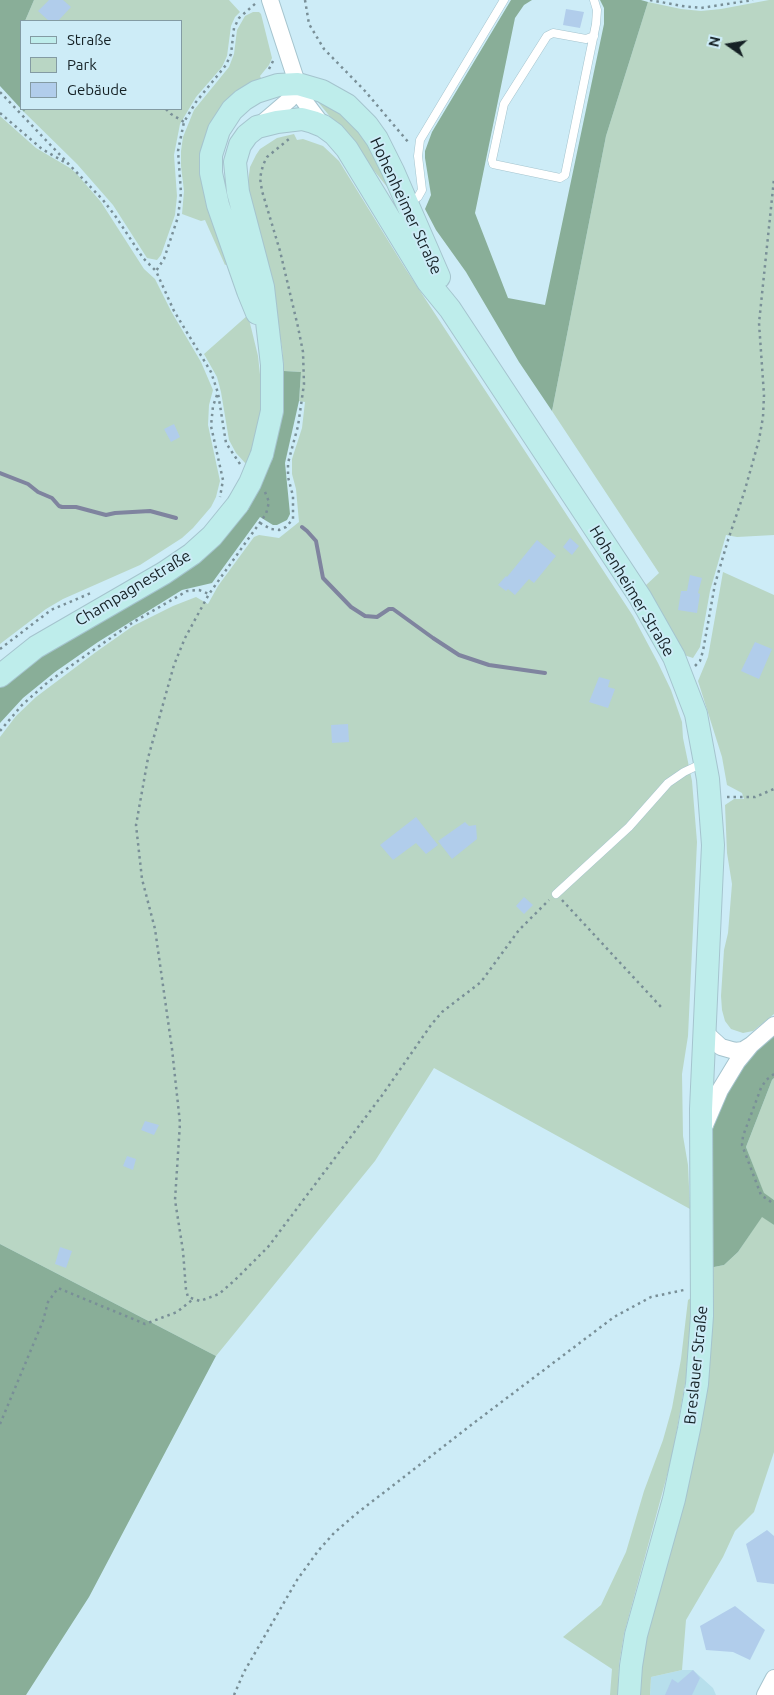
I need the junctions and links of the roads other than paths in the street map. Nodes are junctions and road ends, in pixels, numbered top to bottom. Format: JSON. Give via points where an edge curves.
{"nodes":[{"id":1,"x":504,"y":0,"type":"edge"},
{"id":2,"x":594,"y":0,"type":"edge"},
{"id":3,"x":263,"y":2,"type":"edge"},
{"id":4,"x":594,"y":36,"type":"junction"},
{"id":5,"x":298,"y":84,"type":"junction"},
{"id":6,"x":324,"y":126,"type":"junction"},
{"id":7,"x":257,"y":127,"type":"junction"},
{"id":8,"x":398,"y":210,"type":"junction"},
{"id":9,"x":268,"y":337,"type":"junction"},
{"id":10,"x":0,"y":676,"type":"edge"},
{"id":11,"x":705,"y":761,"type":"junction"},
{"id":12,"x":556,"y":894,"type":"road end"},
{"id":13,"x":774,"y":1026,"type":"edge"},
{"id":14,"x":704,"y":1028,"type":"junction"},
{"id":15,"x":751,"y":1045,"type":"junction"},
{"id":16,"x":701,"y":1140,"type":"junction"},
{"id":17,"x":774,"y":1678,"type":"edge"},
{"id":18,"x":629,"y":1695,"type":"edge"},
{"id":19,"x":765,"y":1695,"type":"edge"}],
"edges":[{"from":1,"to":8,"type":"lane","via":[[424,134],[418,151],[422,190],[418,197]]},
{"from":2,"to":4,"type":"lane","via":[[598,16]]},
{"from":3,"to":5,"type":"street","name":"Hohenheimer Straße"},
{"from":4,"to":4,"type":"lane","via":[[565,176],[560,178],[493,164],[504,104],[547,36],[553,33],[586,39]]},
{"from":5,"to":6,"type":"street","name":"Hohenheimer Straße","via":[[304,102]]},
{"from":5,"to":7,"type":"street","name":"Champagnestraße","via":[[289,100]]},
{"from":5,"to":8,"type":"main road","name":"Hohenheimer Straße","via":[[331,95],[363,120],[384,151]]},
{"from":5,"to":9,"type":"main road","name":"Champagnestraße","via":[[270,87],[244,100],[222,123],[211,155],[211,173],[218,204]]},
{"from":6,"to":7,"type":"main road","via":[[296,119]]},
{"from":6,"to":8,"type":"main road","name":"Hohenheimer Straße"},
{"from":7,"to":9,"type":"main road","name":"Champagnestraße","via":[[247,135],[238,150],[236,182],[263,287]]},
{"from":8,"to":11,"type":"main road","name":"Hohenheimer Straße","via":[[428,282],[450,309],[640,597],[674,657],[696,714]]},
{"from":9,"to":10,"type":"main road","name":"Champagnestraße","bridge":true,"via":[[273,395],[262,454],[250,483],[228,503],[212,536],[158,577],[43,642]]},
{"from":11,"to":12,"type":"lane","via":[[668,783],[629,827]]},
{"from":11,"to":14,"type":"main road","name":"Hohenheimer Straße","via":[[713,845]]},
{"from":13,"to":15,"type":"street"},
{"from":14,"to":15,"type":"street","via":[[717,1044],[728,1050],[739,1051]]},
{"from":14,"to":16,"type":"main road","name":"Breslauer Straße"},
{"from":15,"to":16,"type":"street","via":[[716,1097]]},
{"from":16,"to":18,"type":"main road","name":"Breslauer Straße","via":[[703,1287],[698,1368],[674,1499],[636,1635]]},
{"from":17,"to":19,"type":"street"}]}
